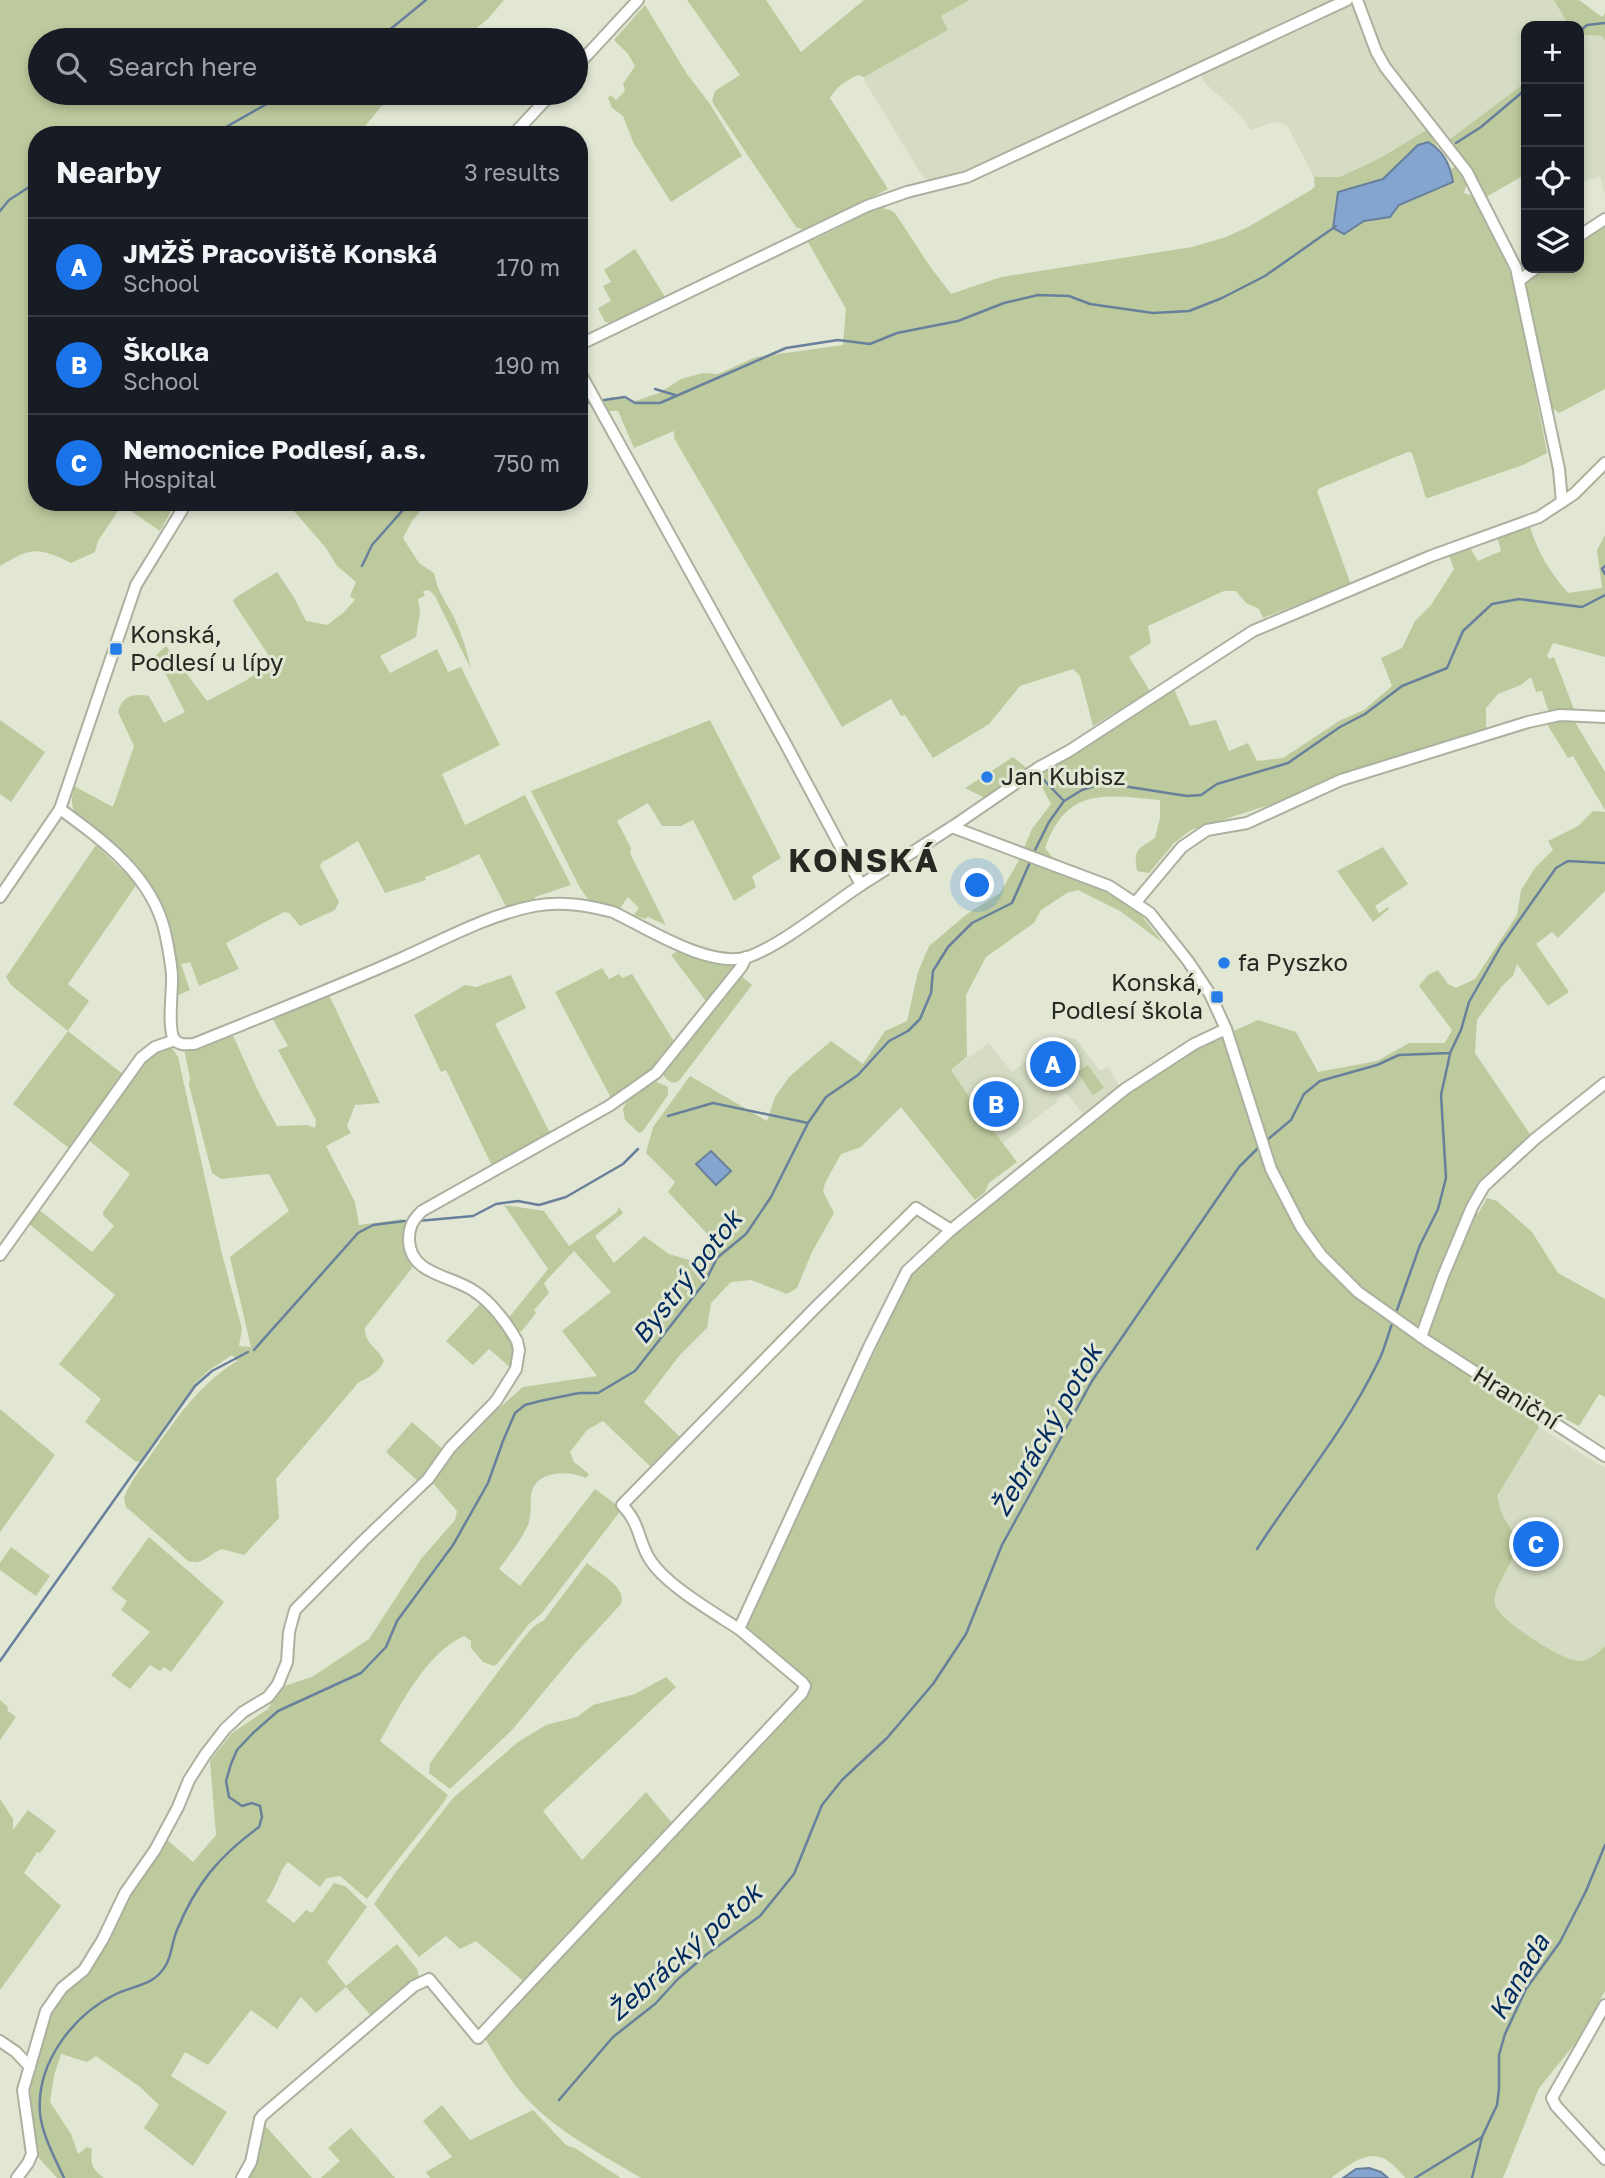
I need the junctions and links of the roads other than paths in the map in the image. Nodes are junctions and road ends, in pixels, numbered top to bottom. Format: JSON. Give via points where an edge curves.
{"nodes":[{"id":1,"x":638,"y":0,"type":"edge"},
{"id":2,"x":1347,"y":0,"type":"edge"},
{"id":3,"x":1357,"y":0,"type":"edge"},
{"id":4,"x":588,"y":54,"type":"edge"},
{"id":5,"x":541,"y":105,"type":"edge"},
{"id":6,"x":521,"y":126,"type":"edge"},
{"id":7,"x":1605,"y":219,"type":"edge"},
{"id":8,"x":1584,"y":233,"type":"edge"},
{"id":9,"x":1529,"y":273,"type":"edge"},
{"id":10,"x":1520,"y":280,"type":"junction"},
{"id":11,"x":588,"y":341,"type":"edge"},
{"id":12,"x":588,"y":387,"type":"edge"},
{"id":13,"x":1605,"y":463,"type":"edge"},
{"id":14,"x":1562,"y":502,"type":"junction"},
{"id":15,"x":181,"y":511,"type":"edge"},
{"id":16,"x":1605,"y":717,"type":"edge"},
{"id":17,"x":60,"y":809,"type":"junction"},
{"id":18,"x":951,"y":827,"type":"junction"},
{"id":19,"x":861,"y":885,"type":"junction"},
{"id":20,"x":0,"y":897,"type":"edge"},
{"id":21,"x":1136,"y":902,"type":"junction"},
{"id":22,"x":746,"y":957,"type":"junction"},
{"id":23,"x":1226,"y":1029,"type":"junction"},
{"id":24,"x":175,"y":1040,"type":"junction"},
{"id":25,"x":1605,"y":1083,"type":"edge"},
{"id":26,"x":951,"y":1230,"type":"junction"},
{"id":27,"x":0,"y":1255,"type":"edge"},
{"id":28,"x":1424,"y":1339,"type":"junction"},
{"id":29,"x":1605,"y":1456,"type":"edge"},
{"id":30,"x":739,"y":1629,"type":"junction"},
{"id":31,"x":1605,"y":2005,"type":"edge"},
{"id":32,"x":0,"y":2041,"type":"edge"},
{"id":33,"x":30,"y":2067,"type":"junction"},
{"id":34,"x":1605,"y":2159,"type":"edge"},
{"id":35,"x":17,"y":2178,"type":"edge"},
{"id":36,"x":242,"y":2178,"type":"edge"}],
"edges":[{"from":1,"to":4,"type":"street"},
{"from":2,"to":11,"type":"street","via":[[967,177],[867,206]]},
{"from":3,"to":10,"type":"street","via":[[1385,67],[1467,172]]},
{"from":5,"to":6,"type":"street"},
{"from":7,"to":8,"type":"street"},
{"from":9,"to":10,"type":"street"},
{"from":10,"to":14,"type":"street"},
{"from":12,"to":19,"type":"street"},
{"from":13,"to":14,"type":"street"},
{"from":14,"to":18,"type":"street","via":[[1539,517],[1442,551],[1253,631]]},
{"from":15,"to":17,"type":"street","via":[[136,585]]},
{"from":16,"to":21,"type":"street","via":[[1560,715],[1518,724],[1341,780],[1247,823],[1207,830],[1182,847]]},
{"from":17,"to":20,"type":"street"},
{"from":17,"to":24,"type":"street","via":[[132,869],[152,896],[169,953]]},
{"from":18,"to":19,"type":"street"},
{"from":18,"to":21,"type":"street","name":"Hraniční","via":[[1109,886]]},
{"from":19,"to":22,"type":"street"},
{"from":21,"to":23,"type":"street","name":"Hraniční","via":[[1150,913],[1200,978]]},
{"from":22,"to":24,"type":"street","via":[[702,953],[606,911],[547,904],[501,916],[194,1044],[181,1045]]},
{"from":22,"to":33,"type":"street","via":[[656,1073],[638,1088],[422,1211],[411,1222],[413,1257],[432,1273],[482,1297],[517,1341],[516,1369],[496,1401],[450,1448],[428,1479],[295,1610],[287,1662],[278,1684],[225,1729],[189,1780],[165,1832],[125,1893],[84,1970],[62,1988],[46,2011]]},
{"from":23,"to":26,"type":"street","via":[[1125,1089]]},
{"from":23,"to":28,"type":"street","name":"Hraniční","via":[[1271,1169],[1301,1227],[1339,1276]]},
{"from":24,"to":27,"type":"street","via":[[141,1058]]},
{"from":25,"to":28,"type":"street","via":[[1485,1186],[1443,1276]]},
{"from":26,"to":30,"type":"street","via":[[908,1271]]},
{"from":26,"to":30,"type":"street","via":[[916,1208],[622,1504],[634,1520],[648,1557],[664,1577]]},
{"from":28,"to":29,"type":"street","name":"Hraniční"},
{"from":30,"to":36,"type":"street","via":[[802,1682],[802,1693],[478,2038],[429,1979],[414,1986],[263,2115]]},
{"from":31,"to":34,"type":"street","via":[[1552,2098]]},
{"from":32,"to":33,"type":"street"},
{"from":33,"to":35,"type":"street","via":[[23,2090],[32,2154]]}]}
